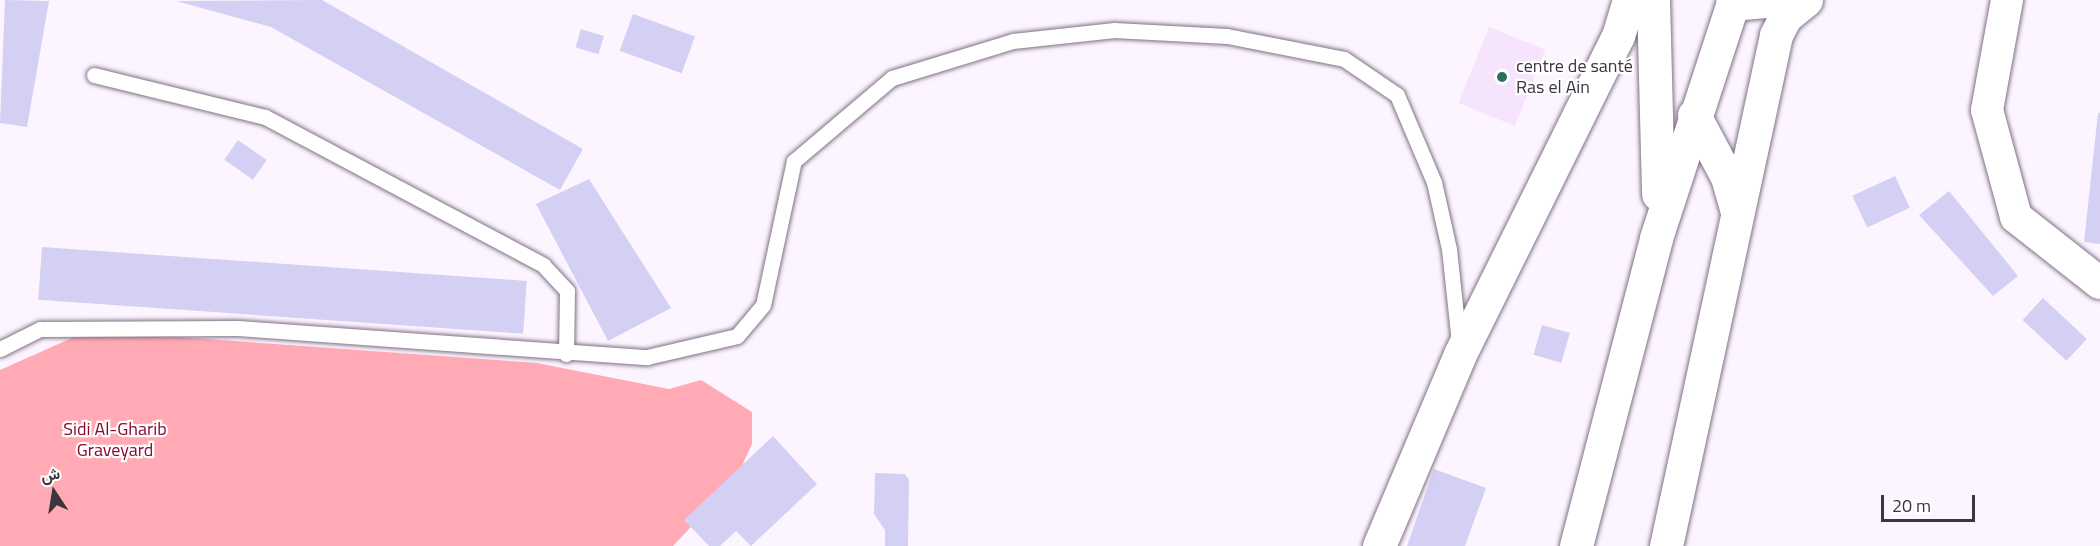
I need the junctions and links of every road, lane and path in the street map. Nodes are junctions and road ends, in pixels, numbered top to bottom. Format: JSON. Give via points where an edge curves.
{"nodes":[{"id":1,"x":1629,"y":0,"type":"edge"},
{"id":2,"x":1653,"y":0,"type":"edge"},
{"id":3,"x":1779,"y":0,"type":"edge"},
{"id":4,"x":1806,"y":0,"type":"edge"},
{"id":5,"x":2007,"y":0,"type":"edge"},
{"id":6,"x":1733,"y":2,"type":"edge"},
{"id":7,"x":94,"y":75,"type":"dead end"},
{"id":8,"x":1694,"y":115,"type":"junction"},
{"id":9,"x":1737,"y":212,"type":"junction"},
{"id":10,"x":1656,"y":238,"type":"junction"},
{"id":11,"x":2100,"y":283,"type":"edge"},
{"id":12,"x":0,"y":349,"type":"edge"},
{"id":13,"x":566,"y":354,"type":"junction"},
{"id":14,"x":1460,"y":354,"type":"junction"},
{"id":15,"x":1379,"y":546,"type":"edge"},
{"id":16,"x":1576,"y":546,"type":"edge"},
{"id":17,"x":1666,"y":546,"type":"edge"}],
"edges":[{"from":1,"to":14,"type":"main road","via":[[1618,36]]},
{"from":2,"to":10,"type":"main road","via":[[1660,149]]},
{"from":3,"to":6,"type":"main road"},
{"from":4,"to":9,"type":"main road","via":[[1785,17],[1776,35]]},
{"from":5,"to":11,"type":"street","via":[[1987,110],[2016,218]]},
{"from":6,"to":8,"type":"main road"},
{"from":7,"to":13,"type":"lane","via":[[265,117],[543,265],[567,291]]},
{"from":8,"to":9,"type":"main road","via":[[1722,167]]},
{"from":8,"to":10,"type":"main road"},
{"from":9,"to":17,"type":"main road"},
{"from":10,"to":16,"type":"main road"},
{"from":12,"to":13,"type":"lane","via":[[40,329],[238,328]]},
{"from":13,"to":14,"type":"lane","via":[[647,357],[737,336],[763,305],[794,161],[892,78],[1013,41],[1114,30],[1227,36],[1344,59],[1397,95],[1434,182],[1449,249]]},
{"from":14,"to":15,"type":"main road"}]}
